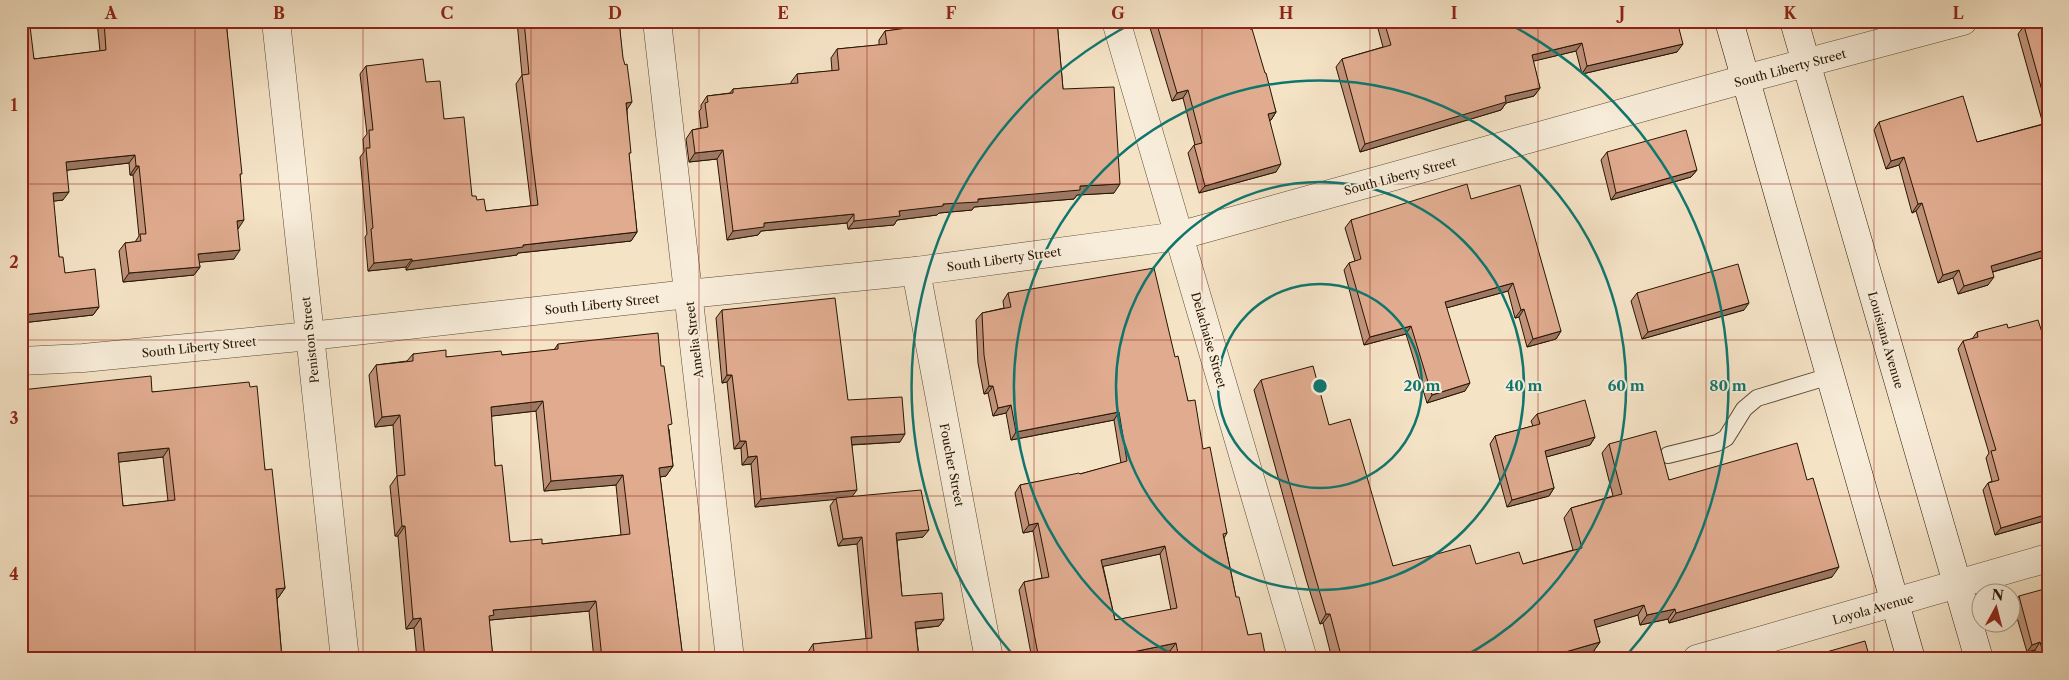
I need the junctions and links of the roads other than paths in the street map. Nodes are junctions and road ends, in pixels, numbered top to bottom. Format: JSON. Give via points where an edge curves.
{"nodes":[{"id":1,"x":276,"y":21,"type":"edge"},
{"id":2,"x":657,"y":21,"type":"edge"},
{"id":3,"x":1116,"y":21,"type":"edge"},
{"id":4,"x":1729,"y":21,"type":"edge"},
{"id":5,"x":1794,"y":21,"type":"edge"},
{"id":6,"x":1963,"y":21,"type":"edge"},
{"id":7,"x":1806,"y":64,"type":"junction"},
{"id":8,"x":1744,"y":79,"type":"junction"},
{"id":9,"x":1178,"y":236,"type":"junction"},
{"id":10,"x":916,"y":271,"type":"junction"},
{"id":11,"x":688,"y":294,"type":"junction"},
{"id":12,"x":310,"y":336,"type":"junction"},
{"id":13,"x":21,"y":361,"type":"edge"},
{"id":14,"x":1830,"y":376,"type":"junction"},
{"id":15,"x":1668,"y":455,"type":"dead end"},
{"id":16,"x":2048,"y":558,"type":"edge"},
{"id":17,"x":1958,"y":585,"type":"junction"},
{"id":18,"x":1895,"y":603,"type":"junction"},
{"id":19,"x":345,"y":659,"type":"edge"},
{"id":20,"x":730,"y":659,"type":"edge"},
{"id":21,"x":989,"y":659,"type":"edge"},
{"id":22,"x":1302,"y":659,"type":"edge"},
{"id":23,"x":1697,"y":659,"type":"edge"},
{"id":24,"x":1912,"y":659,"type":"edge"},
{"id":25,"x":1979,"y":659,"type":"edge"}],
"edges":[{"from":1,"to":12,"type":"street","name":"Peniston Street"},
{"from":2,"to":11,"type":"street","name":"Amelia Street"},
{"from":3,"to":9,"type":"street","name":"Delachaise Street"},
{"from":4,"to":8,"type":"street"},
{"from":5,"to":7,"type":"street","name":"Louisiana Avenue"},
{"from":6,"to":7,"type":"street","name":"South Liberty Street"},
{"from":7,"to":8,"type":"street","name":"South Liberty Street"},
{"from":7,"to":17,"type":"street","name":"Louisiana Avenue"},
{"from":8,"to":9,"type":"street","name":"South Liberty Street"},
{"from":8,"to":14,"type":"street"},
{"from":9,"to":10,"type":"street","name":"South Liberty Street"},
{"from":9,"to":22,"type":"street","name":"Delachaise Street"},
{"from":10,"to":11,"type":"street","name":"South Liberty Street"},
{"from":10,"to":21,"type":"street","name":"Foucher Street"},
{"from":11,"to":12,"type":"street","name":"South Liberty Street"},
{"from":11,"to":20,"type":"street","name":"Amelia Street"},
{"from":12,"to":13,"type":"street","name":"South Liberty Street"},
{"from":12,"to":19,"type":"street","name":"Peniston Street"},
{"from":14,"to":15,"type":"lane","via":[[1758,398],[1744,409],[1726,438]]},
{"from":14,"to":18,"type":"street"},
{"from":16,"to":17,"type":"street","name":"Loyola Avenue"},
{"from":17,"to":18,"type":"street","name":"Loyola Avenue"},
{"from":17,"to":25,"type":"street","name":"Louisiana Avenue"},
{"from":18,"to":23,"type":"street","name":"Loyola Avenue"},
{"from":18,"to":24,"type":"street"}]}
